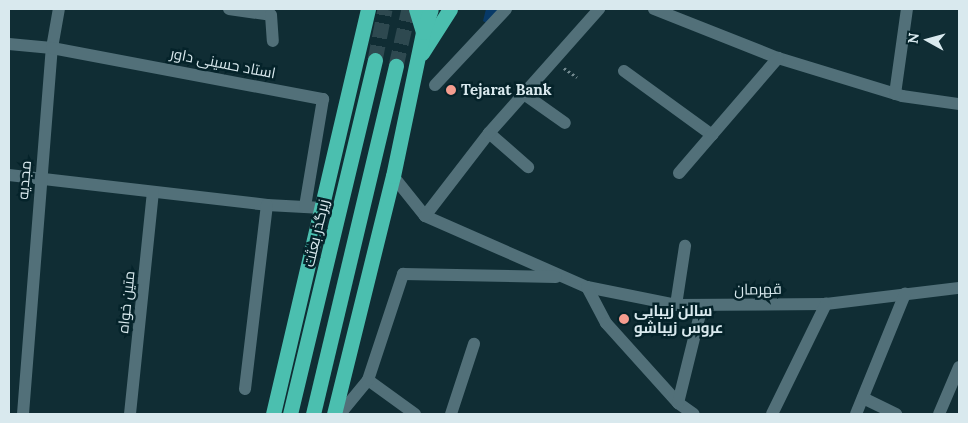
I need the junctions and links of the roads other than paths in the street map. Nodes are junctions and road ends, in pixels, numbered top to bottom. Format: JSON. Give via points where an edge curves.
{"nodes":[{"id":1,"x":59,"y":9,"type":"edge"},
{"id":2,"x":229,"y":9,"type":"edge"},
{"id":3,"x":416,"y":9,"type":"edge"},
{"id":4,"x":431,"y":9,"type":"edge"},
{"id":5,"x":450,"y":9,"type":"edge"},
{"id":6,"x":506,"y":9,"type":"edge"},
{"id":7,"x":599,"y":9,"type":"edge"},
{"id":8,"x":654,"y":9,"type":"edge"},
{"id":9,"x":907,"y":9,"type":"edge"},
{"id":10,"x":369,"y":10,"type":"edge"},
{"id":11,"x":423,"y":32,"type":"junction"},
{"id":12,"x":274,"y":41,"type":"dead end"},
{"id":13,"x":9,"y":44,"type":"edge"},
{"id":14,"x":52,"y":48,"type":"junction"},
{"id":15,"x":778,"y":58,"type":"junction"},
{"id":16,"x":419,"y":59,"type":"junction"},
{"id":17,"x":375,"y":60,"type":"tunnel mouth"},
{"id":18,"x":396,"y":66,"type":"tunnel mouth"},
{"id":19,"x":624,"y":71,"type":"dead end"},
{"id":20,"x":435,"y":85,"type":"dead end"},
{"id":21,"x":524,"y":94,"type":"junction"},
{"id":22,"x":895,"y":94,"type":"junction"},
{"id":23,"x":959,"y":104,"type":"edge"},
{"id":24,"x":565,"y":123,"type":"dead end"},
{"id":25,"x":490,"y":133,"type":"junction"},
{"id":26,"x":712,"y":135,"type":"junction"},
{"id":27,"x":528,"y":167,"type":"dead end"},
{"id":28,"x":679,"y":173,"type":"dead end"},
{"id":29,"x":9,"y":175,"type":"edge"},
{"id":30,"x":393,"y":176,"type":"junction"},
{"id":31,"x":40,"y":178,"type":"junction"},
{"id":32,"x":153,"y":192,"type":"junction"},
{"id":33,"x":267,"y":205,"type":"junction"},
{"id":34,"x":305,"y":207,"type":"junction"},
{"id":35,"x":323,"y":208,"type":"junction"},
{"id":36,"x":425,"y":216,"type":"junction"},
{"id":37,"x":685,"y":246,"type":"dead end"},
{"id":38,"x":561,"y":277,"type":"junction"},
{"id":39,"x":587,"y":287,"type":"junction"},
{"id":40,"x":959,"y":288,"type":"edge"},
{"id":41,"x":905,"y":294,"type":"junction"},
{"id":42,"x":826,"y":304,"type":"junction"},
{"id":43,"x":676,"y":305,"type":"junction"},
{"id":44,"x":702,"y":306,"type":"junction"},
{"id":45,"x":474,"y":344,"type":"dead end"},
{"id":46,"x":959,"y":367,"type":"edge"},
{"id":47,"x":368,"y":380,"type":"junction"},
{"id":48,"x":245,"y":389,"type":"dead end"},
{"id":49,"x":863,"y":398,"type":"junction"},
{"id":50,"x":678,"y":403,"type":"junction"},
{"id":51,"x":23,"y":414,"type":"edge"},
{"id":52,"x":130,"y":414,"type":"edge"},
{"id":53,"x":273,"y":414,"type":"edge"},
{"id":54,"x":290,"y":414,"type":"edge"},
{"id":55,"x":313,"y":414,"type":"edge"},
{"id":56,"x":334,"y":414,"type":"edge"},
{"id":57,"x":340,"y":414,"type":"edge"},
{"id":58,"x":415,"y":414,"type":"edge"},
{"id":59,"x":451,"y":414,"type":"edge"},
{"id":60,"x":694,"y":414,"type":"edge"},
{"id":61,"x":772,"y":414,"type":"edge"},
{"id":62,"x":856,"y":414,"type":"edge"},
{"id":63,"x":896,"y":414,"type":"edge"},
{"id":64,"x":939,"y":414,"type":"edge"}],
"edges":[{"from":1,"to":14,"type":"street","name":"مجدیه"},
{"from":2,"to":12,"type":"street","via":[[271,15]]},
{"from":3,"to":11,"type":"highway"},
{"from":4,"to":11,"type":"highway"},
{"from":5,"to":16,"type":"highway"},
{"from":6,"to":20,"type":"street"},
{"from":7,"to":21,"type":"street"},
{"from":8,"to":15,"type":"street"},
{"from":9,"to":22,"type":"street"},
{"from":10,"to":35,"type":"highway"},
{"from":11,"to":16,"type":"highway"},
{"from":13,"to":14,"type":"street","name":"استاد حسینی داور"},
{"from":14,"to":31,"type":"street","name":"مجدیه"},
{"from":14,"to":34,"type":"street","name":"استاد حسینی داور","via":[[322,99]]},
{"from":15,"to":22,"type":"street"},
{"from":15,"to":26,"type":"street"},
{"from":16,"to":30,"type":"highway"},
{"from":17,"to":54,"type":"highway","name":"زیرگذر بعثت"},
{"from":18,"to":55,"type":"highway"},
{"from":19,"to":26,"type":"street"},
{"from":21,"to":24,"type":"street"},
{"from":21,"to":25,"type":"street"},
{"from":22,"to":23,"type":"street"},
{"from":25,"to":27,"type":"street"},
{"from":25,"to":36,"type":"street"},
{"from":26,"to":28,"type":"street"},
{"from":29,"to":31,"type":"street"},
{"from":30,"to":36,"type":"street"},
{"from":30,"to":56,"type":"highway"},
{"from":31,"to":32,"type":"street"},
{"from":31,"to":51,"type":"street","name":"مجدیه"},
{"from":32,"to":33,"type":"street"},
{"from":32,"to":52,"type":"street","name":"متین خواه"},
{"from":33,"to":34,"type":"street"},
{"from":33,"to":48,"type":"street"},
{"from":34,"to":35,"type":"street"},
{"from":35,"to":53,"type":"highway"},
{"from":36,"to":38,"type":"street","name":"قهرمان"},
{"from":37,"to":43,"type":"street"},
{"from":38,"to":39,"type":"street","name":"قهرمان"},
{"from":38,"to":47,"type":"street","via":[[403,274]]},
{"from":39,"to":43,"type":"street","name":"قهرمان"},
{"from":39,"to":50,"type":"street","via":[[606,323]]},
{"from":40,"to":41,"type":"street","name":"قهرمان"},
{"from":41,"to":42,"type":"street","name":"قهرمان"},
{"from":41,"to":49,"type":"street"},
{"from":42,"to":44,"type":"street","name":"قهرمان"},
{"from":42,"to":61,"type":"street"},
{"from":43,"to":44,"type":"street","name":"قهرمان"},
{"from":44,"to":50,"type":"street"},
{"from":45,"to":59,"type":"street"},
{"from":46,"to":64,"type":"street"},
{"from":47,"to":57,"type":"street"},
{"from":47,"to":58,"type":"street"},
{"from":49,"to":62,"type":"street"},
{"from":49,"to":63,"type":"street"},
{"from":50,"to":60,"type":"street"}]}
